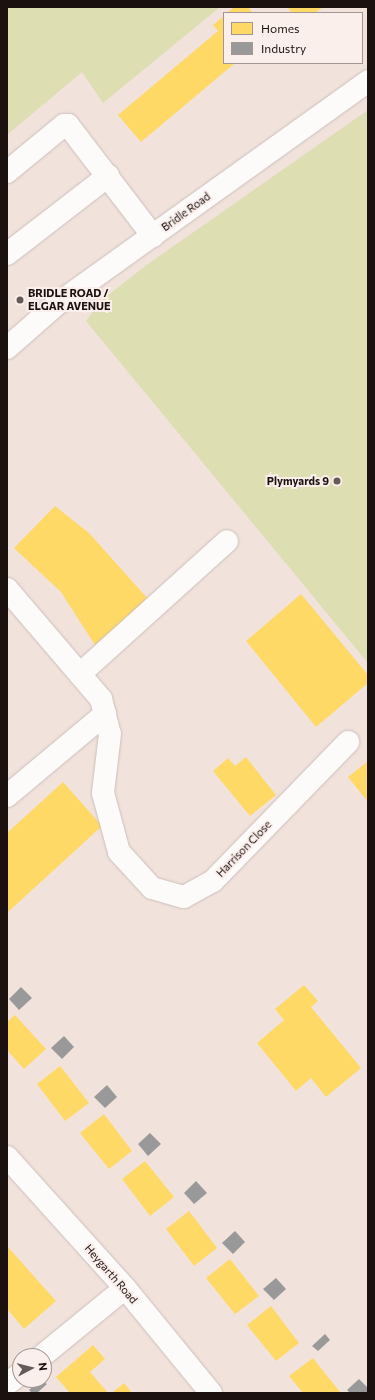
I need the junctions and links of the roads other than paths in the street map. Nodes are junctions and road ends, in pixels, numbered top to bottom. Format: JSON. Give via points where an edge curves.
{"nodes":[{"id":1,"x":368,"y":81,"type":"edge"},
{"id":2,"x":7,"y":172,"type":"edge"},
{"id":3,"x":108,"y":176,"type":"junction"},
{"id":4,"x":153,"y":236,"type":"junction"},
{"id":5,"x":7,"y":254,"type":"edge"},
{"id":6,"x":7,"y":348,"type":"edge"},
{"id":7,"x":228,"y":541,"type":"dead end"},
{"id":8,"x":7,"y":589,"type":"edge"},
{"id":9,"x":80,"y":674,"type":"junction"},
{"id":10,"x":105,"y":714,"type":"junction"},
{"id":11,"x":348,"y":742,"type":"dead end"},
{"id":12,"x":7,"y":796,"type":"edge"},
{"id":13,"x":7,"y":1157,"type":"edge"},
{"id":14,"x":124,"y":1288,"type":"junction"},
{"id":15,"x":52,"y":1348,"type":"edge"},
{"id":16,"x":211,"y":1393,"type":"edge"}],
"edges":[{"from":1,"to":4,"type":"street","name":"Bridle Road"},
{"from":2,"to":3,"type":"street","via":[[64,125],[68,125]]},
{"from":3,"to":4,"type":"street"},
{"from":3,"to":5,"type":"street"},
{"from":4,"to":6,"type":"street","name":"Bridle Road","via":[[57,304]]},
{"from":7,"to":9,"type":"street"},
{"from":8,"to":9,"type":"street","name":"Harrison Close"},
{"from":9,"to":10,"type":"street","name":"Harrison Close","via":[[101,699]]},
{"from":10,"to":11,"type":"street","name":"Harrison Close","via":[[110,734],[103,793],[119,852],[152,888],[184,897],[213,881]]},
{"from":10,"to":12,"type":"street"},
{"from":13,"to":14,"type":"street","name":"Heygarth Road"},
{"from":14,"to":15,"type":"street"},
{"from":14,"to":16,"type":"street","name":"Heygarth Road"}]}
